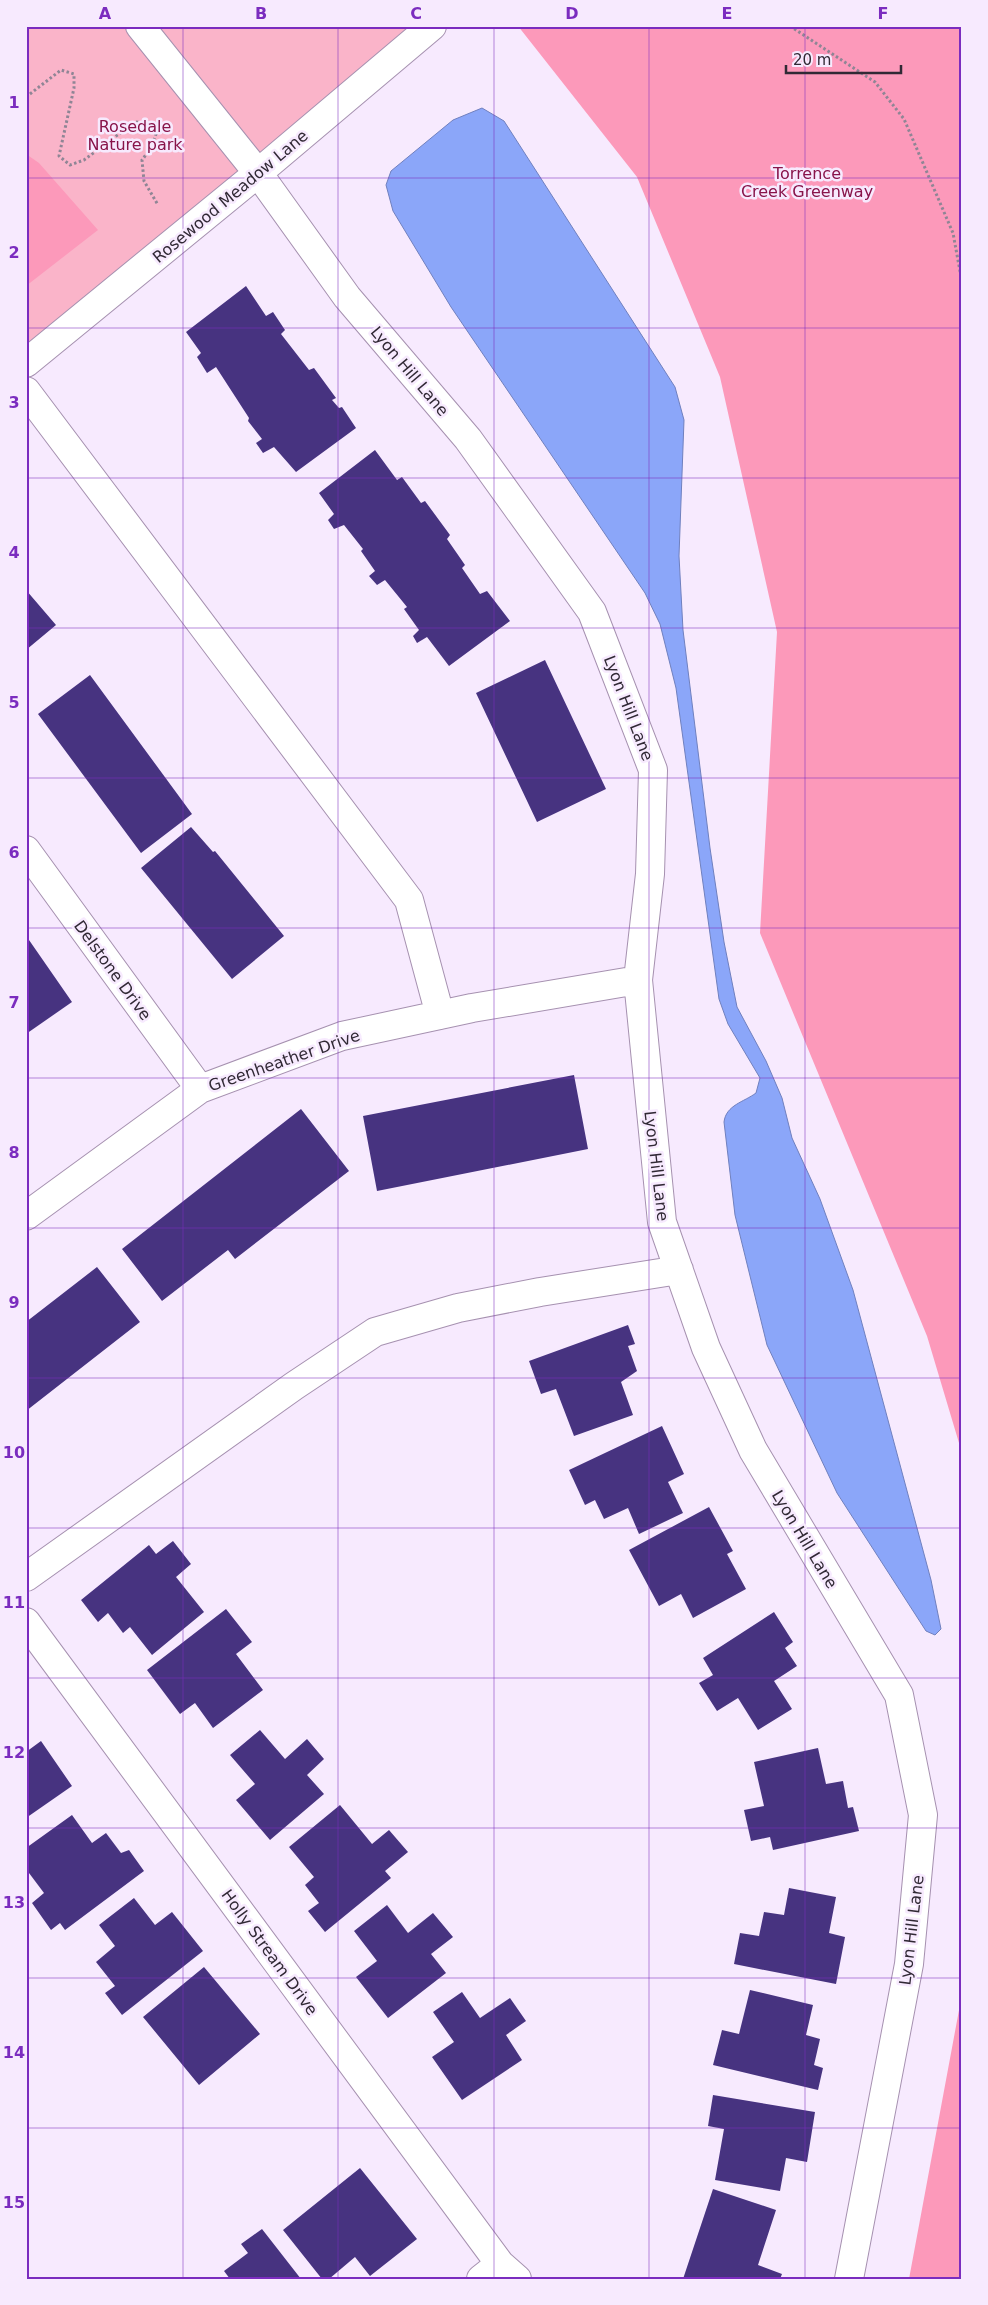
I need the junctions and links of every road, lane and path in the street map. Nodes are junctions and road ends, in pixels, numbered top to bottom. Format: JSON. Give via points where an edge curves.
{"nodes":[{"id":1,"x":140,"y":26,"type":"edge"},
{"id":2,"x":432,"y":26,"type":"edge"},
{"id":3,"x":790,"y":26,"type":"edge"},
{"id":4,"x":26,"y":97,"type":"edge"},
{"id":5,"x":258,"y":173,"type":"junction"},
{"id":6,"x":158,"y":205,"type":"dead end"},
{"id":7,"x":962,"y":282,"type":"edge"},
{"id":8,"x":26,"y":364,"type":"edge"},
{"id":9,"x":26,"y":391,"type":"edge"},
{"id":10,"x":26,"y":850,"type":"edge"},
{"id":11,"x":638,"y":980,"type":"junction"},
{"id":12,"x":440,"y":1015,"type":"junction"},
{"id":13,"x":200,"y":1089,"type":"junction"},
{"id":14,"x":26,"y":1216,"type":"edge"},
{"id":15,"x":679,"y":1270,"type":"junction"},
{"id":16,"x":26,"y":1577,"type":"edge"},
{"id":17,"x":26,"y":1622,"type":"edge"},
{"id":18,"x":499,"y":2274,"type":"edge"},
{"id":19,"x":849,"y":2279,"type":"edge"}],
"edges":[{"from":1,"to":5,"type":"street","name":"Lyon Hill Lane"},
{"from":2,"to":5,"type":"street","name":"Rosewood Meadow Lane"},
{"from":3,"to":7,"type":"path","via":[[875,82],[904,119],[952,233]]},
{"from":4,"to":6,"type":"path","via":[[61,70],[74,74],[74,88],[59,156],[70,165],[84,160],[135,122],[148,123],[156,134],[142,160],[144,181]]},
{"from":5,"to":8,"type":"street","name":"Rosewood Meadow Lane"},
{"from":5,"to":11,"type":"street","name":"Lyon Hill Lane","via":[[347,297],[468,440],[592,612],[652,770],[650,874]]},
{"from":9,"to":12,"type":"street","via":[[409,900]]},
{"from":10,"to":13,"type":"street","name":"Delstone Drive"},
{"from":11,"to":12,"type":"street","name":"Greenheather Drive"},
{"from":11,"to":15,"type":"street","name":"Lyon Hill Lane","via":[[662,1222]]},
{"from":12,"to":13,"type":"street","name":"Greenheather Drive","via":[[342,1036]]},
{"from":13,"to":14,"type":"street","name":"Greenheather Drive"},
{"from":15,"to":16,"type":"street","via":[[458,1308],[375,1332]]},
{"from":15,"to":19,"type":"street","name":"Lyon Hill Lane","via":[[706,1348],[753,1450],[899,1695],[923,1814],[910,1964]]},
{"from":17,"to":18,"type":"street","name":"Holly Stream Drive"}]}
